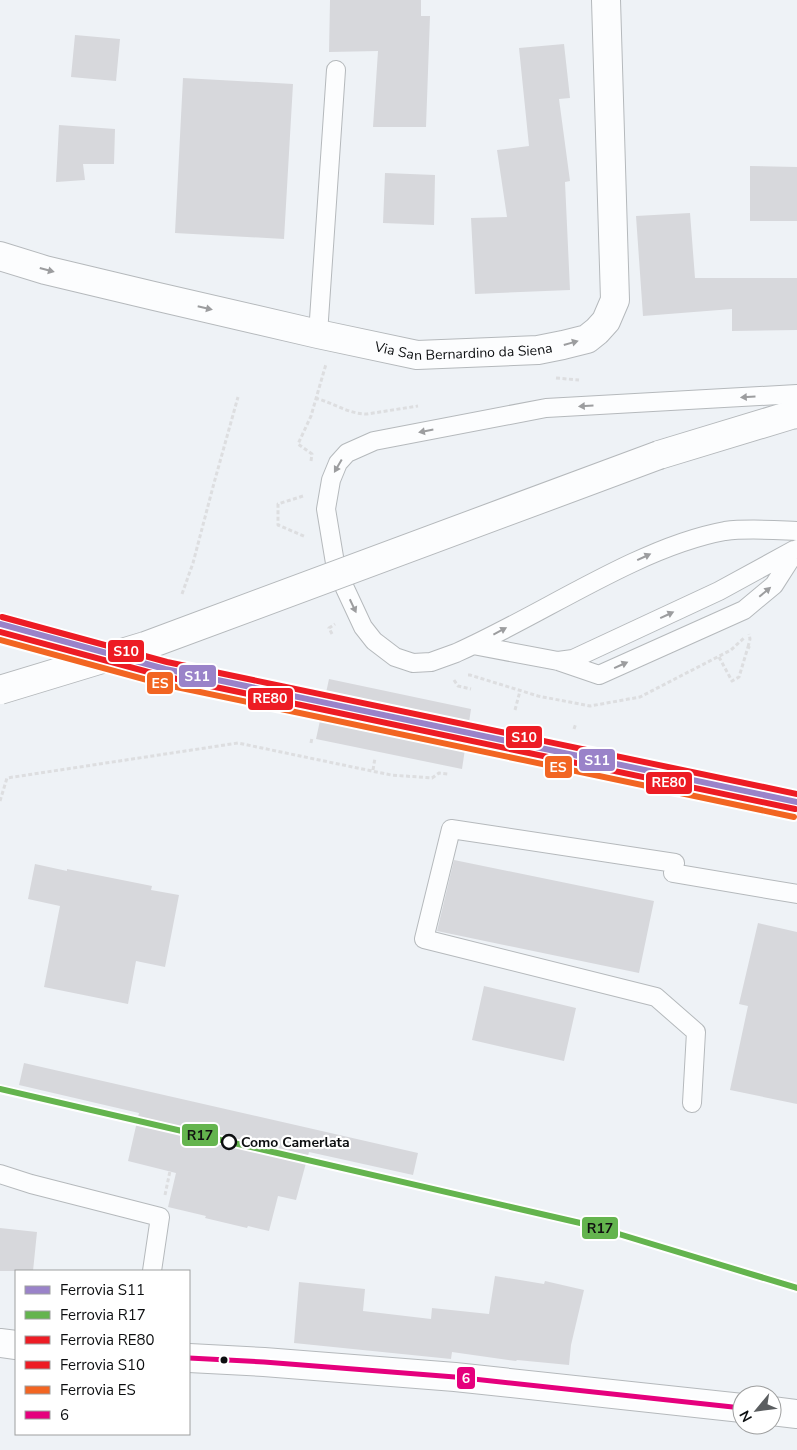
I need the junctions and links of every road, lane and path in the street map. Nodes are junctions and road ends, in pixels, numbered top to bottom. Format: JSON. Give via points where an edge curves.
{"nodes":[{"id":1,"x":606,"y":0,"type":"edge"},
{"id":2,"x":336,"y":70,"type":"dead end"},
{"id":3,"x":0,"y":256,"type":"edge"},
{"id":4,"x":323,"y":346,"type":"junction"},
{"id":5,"x":797,"y":394,"type":"edge"},
{"id":6,"x":238,"y":398,"type":"dead end"},
{"id":7,"x":315,"y":398,"type":"junction"},
{"id":8,"x":424,"y":405,"type":"dead end"},
{"id":9,"x":797,"y":414,"type":"edge"},
{"id":10,"x":310,"y":462,"type":"dead end"},
{"id":11,"x":305,"y":496,"type":"dead end"},
{"id":12,"x":797,"y":531,"type":"edge"},
{"id":13,"x":312,"y":540,"type":"dead end"},
{"id":14,"x":797,"y":549,"type":"edge"},
{"id":15,"x":182,"y":594,"type":"dead end"},
{"id":16,"x":340,"y":622,"type":"dead end"},
{"id":17,"x":332,"y":634,"type":"dead end"},
{"id":18,"x":750,"y":639,"type":"dead end"},
{"id":19,"x":473,"y":645,"type":"junction"},
{"id":20,"x":748,"y":647,"type":"junction"},
{"id":21,"x":752,"y":649,"type":"dead end"},
{"id":22,"x":719,"y":656,"type":"dead end"},
{"id":23,"x":558,"y":661,"type":"junction"},
{"id":24,"x":454,"y":680,"type":"dead end"},
{"id":25,"x":471,"y":689,"type":"dead end"},
{"id":26,"x":0,"y":690,"type":"edge"},
{"id":27,"x":520,"y":691,"type":"dead end"},
{"id":28,"x":516,"y":710,"type":"dead end"},
{"id":29,"x":576,"y":723,"type":"dead end"},
{"id":30,"x":574,"y":730,"type":"dead end"},
{"id":31,"x":312,"y":738,"type":"dead end"},
{"id":32,"x":311,"y":743,"type":"dead end"},
{"id":33,"x":375,"y":758,"type":"dead end"},
{"id":34,"x":373,"y":770,"type":"junction"},
{"id":35,"x":448,"y":774,"type":"dead end"},
{"id":36,"x":0,"y":801,"type":"edge"},
{"id":37,"x":797,"y":894,"type":"edge"},
{"id":38,"x":692,"y":1104,"type":"dead end"},
{"id":39,"x":0,"y":1174,"type":"edge"},
{"id":40,"x":152,"y":1270,"type":"edge"},
{"id":41,"x":0,"y":1344,"type":"edge"},
{"id":42,"x":15,"y":1345,"type":"edge"},
{"id":43,"x":190,"y":1358,"type":"edge"},
{"id":44,"x":732,"y":1407,"type":"edge"},
{"id":45,"x":782,"y":1412,"type":"edge"},
{"id":46,"x":797,"y":1414,"type":"edge"}],
"edges":[{"from":4,"to":1,"type":"street","name":"Via San Bernardino da Siena","one_way":true,"via":[[418,354],[538,350],[586,338],[606,321],[615,300]]},
{"from":2,"to":4,"type":"lane"},
{"from":3,"to":4,"type":"street","name":"Via San Bernardino da Siena","one_way":true},
{"from":4,"to":7,"type":"path"},
{"from":5,"to":19,"type":"lane","one_way":true,"via":[[546,408],[374,440],[347,453],[338,463],[331,480],[326,509],[336,569],[363,627],[394,657],[413,663],[432,662]]},
{"from":6,"to":15,"type":"path","via":[[194,563]]},
{"from":7,"to":8,"type":"path","via":[[359,414]]},
{"from":7,"to":10,"type":"path","via":[[298,444],[312,454]]},
{"from":9,"to":26,"type":"street","bridge":true,"via":[[659,455],[144,646]]},
{"from":11,"to":13,"type":"path","via":[[278,504],[278,525]]},
{"from":19,"to":12,"type":"lane","one_way":true,"via":[[664,548],[726,531]]},
{"from":23,"to":14,"type":"lane","one_way":true,"via":[[573,659],[719,591]]},
{"from":23,"to":14,"type":"lane","one_way":true,"via":[[600,675],[744,610],[774,585]]},
{"from":16,"to":17,"type":"path","via":[[329,628]]},
{"from":18,"to":20,"type":"path"},
{"from":19,"to":23,"type":"lane"},
{"from":20,"to":21,"type":"path"},
{"from":20,"to":22,"type":"path","via":[[740,677],[732,681]]},
{"from":24,"to":25,"type":"path","via":[[458,686]]},
{"from":27,"to":28,"type":"path"},
{"from":29,"to":30,"type":"path"},
{"from":31,"to":32,"type":"path"},
{"from":33,"to":34,"type":"path"},
{"from":34,"to":35,"type":"path","via":[[391,775],[432,778],[439,773]]},
{"from":34,"to":36,"type":"path","via":[[238,743],[7,778]]},
{"from":37,"to":38,"type":"lane","via":[[673,873],[675,863],[451,829],[424,939],[656,997],[696,1032]]},
{"from":39,"to":40,"type":"lane","via":[[160,1217]]},
{"from":41,"to":42,"type":"street"},
{"from":43,"to":44,"type":"street","via":[[455,1377]]},
{"from":45,"to":46,"type":"street"}]}
